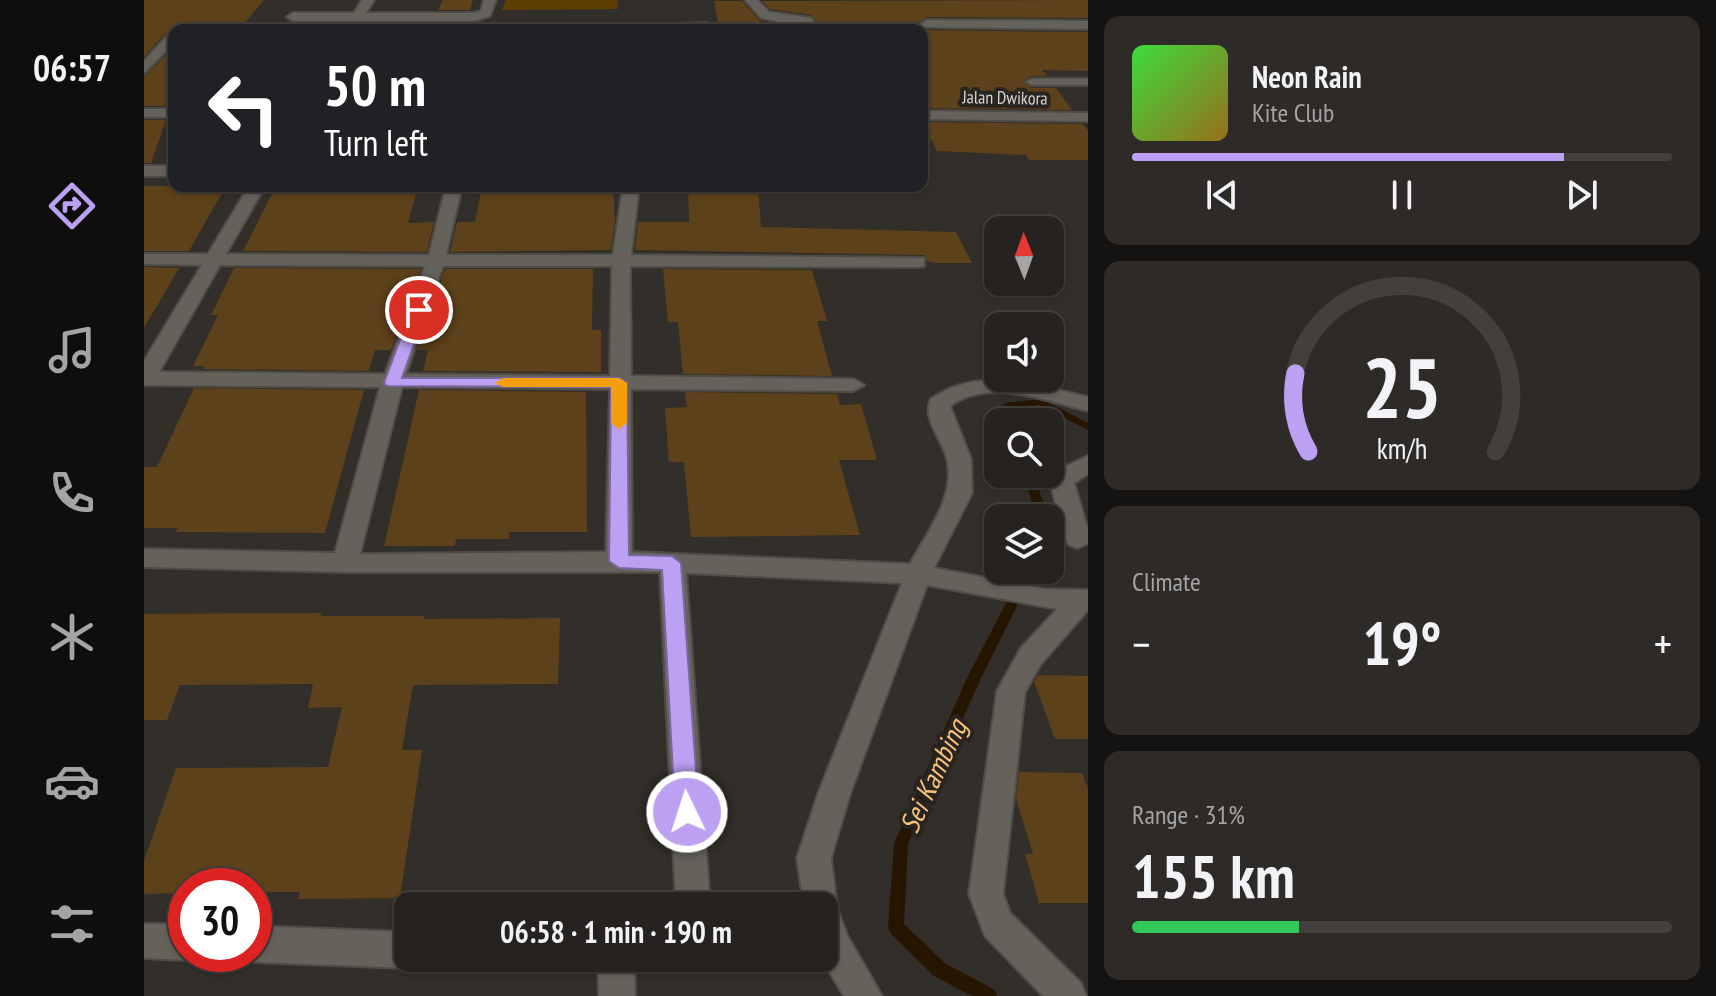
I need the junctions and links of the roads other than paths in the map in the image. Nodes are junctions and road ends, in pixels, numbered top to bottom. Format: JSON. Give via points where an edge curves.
{"nodes":[{"id":1,"x":368,"y":0,"type":"edge"},
{"id":2,"x":490,"y":0,"type":"edge"},
{"id":3,"x":504,"y":0,"type":"edge"},
{"id":4,"x":751,"y":0,"type":"edge"},
{"id":5,"x":293,"y":17,"type":"dead end"},
{"id":6,"x":358,"y":17,"type":"junction"},
{"id":7,"x":494,"y":24,"type":"edge"},
{"id":8,"x":809,"y":24,"type":"edge"},
{"id":9,"x":928,"y":24,"type":"edge"},
{"id":10,"x":1088,"y":25,"type":"edge"},
{"id":11,"x":168,"y":42,"type":"edge"},
{"id":12,"x":144,"y":69,"type":"edge"},
{"id":13,"x":1032,"y":82,"type":"dead end"},
{"id":14,"x":1088,"y":82,"type":"edge"},
{"id":15,"x":144,"y":113,"type":"edge"},
{"id":16,"x":168,"y":113,"type":"edge"},
{"id":17,"x":928,"y":115,"type":"edge"},
{"id":18,"x":1088,"y":117,"type":"edge"},
{"id":19,"x":144,"y":171,"type":"edge"},
{"id":20,"x":168,"y":171,"type":"edge"},
{"id":21,"x":253,"y":192,"type":"edge"},
{"id":22,"x":453,"y":192,"type":"edge"},
{"id":23,"x":630,"y":192,"type":"edge"},
{"id":24,"x":144,"y":259,"type":"edge"},
{"id":25,"x":211,"y":259,"type":"junction"},
{"id":26,"x":436,"y":261,"type":"junction"},
{"id":27,"x":918,"y":262,"type":"dead end"},
{"id":28,"x":621,"y":263,"type":"junction"},
{"id":29,"x":144,"y":378,"type":"edge"},
{"id":30,"x":392,"y":383,"type":"junction"},
{"id":31,"x":619,"y":383,"type":"junction"},
{"id":32,"x":853,"y":385,"type":"dead end"},
{"id":33,"x":1088,"y":404,"type":"edge"},
{"id":34,"x":1088,"y":464,"type":"edge"},
{"id":35,"x":1078,"y":539,"type":"dead end"},
{"id":36,"x":144,"y":558,"type":"edge"},
{"id":37,"x":619,"y":561,"type":"junction"},
{"id":38,"x":345,"y":563,"type":"junction"},
{"id":39,"x":672,"y":563,"type":"junction"},
{"id":40,"x":918,"y":574,"type":"junction"},
{"id":41,"x":1084,"y":600,"type":"edge"},
{"id":42,"x":692,"y":892,"type":"edge"},
{"id":43,"x":819,"y":892,"type":"edge"},
{"id":44,"x":144,"y":941,"type":"edge"},
{"id":45,"x":168,"y":942,"type":"edge"},
{"id":46,"x":272,"y":945,"type":"edge"},
{"id":47,"x":394,"y":949,"type":"edge"},
{"id":48,"x":838,"y":953,"type":"edge"},
{"id":49,"x":616,"y":972,"type":"edge"},
{"id":50,"x":617,"y":996,"type":"edge"},
{"id":51,"x":864,"y":996,"type":"edge"},
{"id":52,"x":1068,"y":996,"type":"edge"}],
"edges":[{"from":1,"to":6,"type":"street"},
{"from":2,"to":6,"type":"street","via":[[486,13],[474,17]]},
{"from":3,"to":7,"type":"street"},
{"from":4,"to":8,"type":"street","via":[[765,15]]},
{"from":5,"to":6,"type":"street"},
{"from":9,"to":10,"type":"street"},
{"from":11,"to":12,"type":"street"},
{"from":13,"to":14,"type":"lane"},
{"from":15,"to":16,"type":"street"},
{"from":17,"to":18,"type":"street","name":"Jalan Dwikora"},
{"from":19,"to":20,"type":"street"},
{"from":21,"to":25,"type":"street"},
{"from":22,"to":26,"type":"street"},
{"from":23,"to":28,"type":"street"},
{"from":24,"to":25,"type":"street"},
{"from":25,"to":26,"type":"street"},
{"from":25,"to":29,"type":"street"},
{"from":26,"to":28,"type":"street"},
{"from":26,"to":30,"type":"street"},
{"from":27,"to":28,"type":"street"},
{"from":28,"to":31,"type":"street"},
{"from":29,"to":30,"type":"street"},
{"from":30,"to":31,"type":"street"},
{"from":30,"to":38,"type":"street"},
{"from":31,"to":32,"type":"street"},
{"from":31,"to":37,"type":"street"},
{"from":33,"to":40,"type":"street","via":[[971,386],[939,404],[959,459],[960,493]]},
{"from":34,"to":35,"type":"street","via":[[1062,482]]},
{"from":36,"to":38,"type":"street"},
{"from":37,"to":38,"type":"street"},
{"from":37,"to":39,"type":"street"},
{"from":39,"to":40,"type":"street"},
{"from":39,"to":42,"type":"street"},
{"from":40,"to":41,"type":"street","via":[[1046,599]]},
{"from":40,"to":43,"type":"street","via":[[814,858]]},
{"from":41,"to":52,"type":"street","via":[[1031,656],[1011,691],[986,894],[997,924]]},
{"from":44,"to":45,"type":"street"},
{"from":46,"to":47,"type":"street"},
{"from":48,"to":51,"type":"street"},
{"from":49,"to":50,"type":"street"}]}
